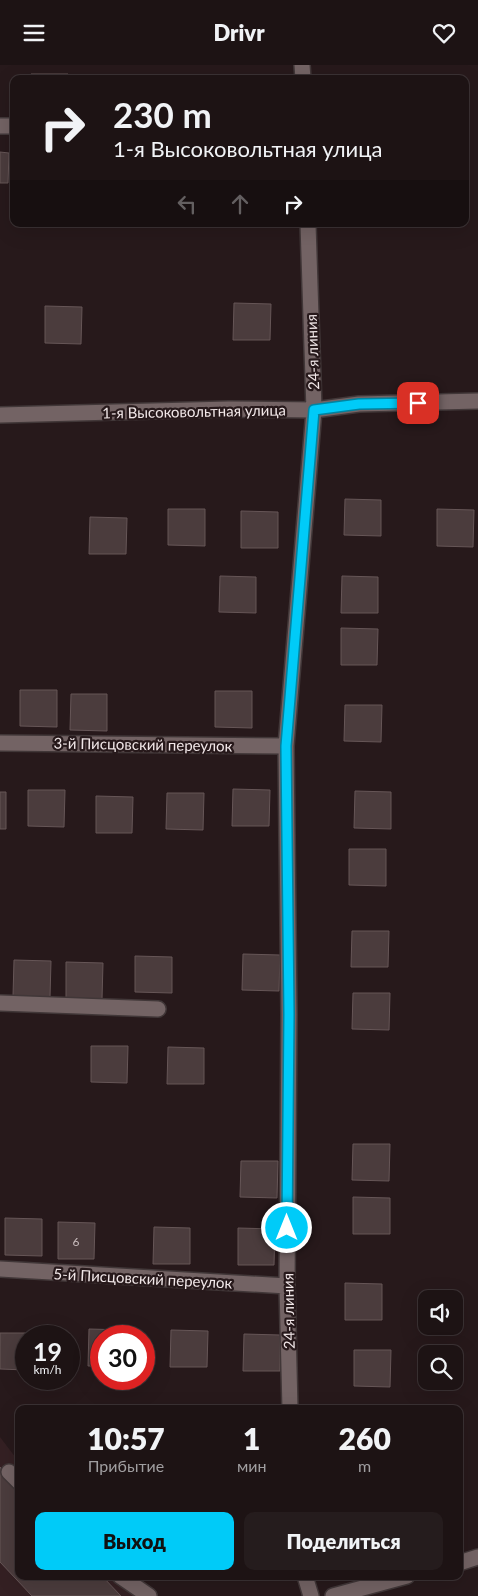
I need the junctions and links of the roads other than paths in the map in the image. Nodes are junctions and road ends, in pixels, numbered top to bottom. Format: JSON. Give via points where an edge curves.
{"nodes":[{"id":1,"x":308,"y":227,"type":"edge"},
{"id":2,"x":478,"y":401,"type":"edge"},
{"id":3,"x":314,"y":410,"type":"junction"},
{"id":4,"x":0,"y":415,"type":"edge"},
{"id":5,"x":0,"y":743,"type":"edge"},
{"id":6,"x":286,"y":746,"type":"junction"},
{"id":7,"x":0,"y":1003,"type":"edge"},
{"id":8,"x":158,"y":1009,"type":"dead end"},
{"id":9,"x":0,"y":1269,"type":"edge"},
{"id":10,"x":287,"y":1286,"type":"junction"},
{"id":11,"x":290,"y":1405,"type":"edge"},
{"id":12,"x":478,"y":1557,"type":"edge"},
{"id":13,"x":463,"y":1562,"type":"edge"},
{"id":14,"x":125,"y":1580,"type":"edge"},
{"id":15,"x":306,"y":1580,"type":"edge"},
{"id":16,"x":392,"y":1580,"type":"edge"},
{"id":17,"x":150,"y":1596,"type":"edge"},
{"id":18,"x":311,"y":1596,"type":"edge"},
{"id":19,"x":333,"y":1596,"type":"edge"}],
"edges":[{"from":1,"to":3,"type":"street","name":"24-я линия"},
{"from":2,"to":3,"type":"street","name":"1-я Высоковольтная улица","via":[[359,404]]},
{"from":3,"to":4,"type":"street","name":"1-я Высоковольтная улица"},
{"from":3,"to":6,"type":"street","name":"24-я линия"},
{"from":5,"to":6,"type":"street","name":"3-й Писцовский переулок"},
{"from":6,"to":10,"type":"street","name":"24-я линия","via":[[289,1004]]},
{"from":7,"to":8,"type":"street"},
{"from":9,"to":10,"type":"street","name":"5-й Писцовский переулок"},
{"from":10,"to":11,"type":"street","name":"24-я линия"},
{"from":12,"to":13,"type":"street"},
{"from":14,"to":17,"type":"street"},
{"from":15,"to":18,"type":"street"},
{"from":16,"to":19,"type":"street"}]}
